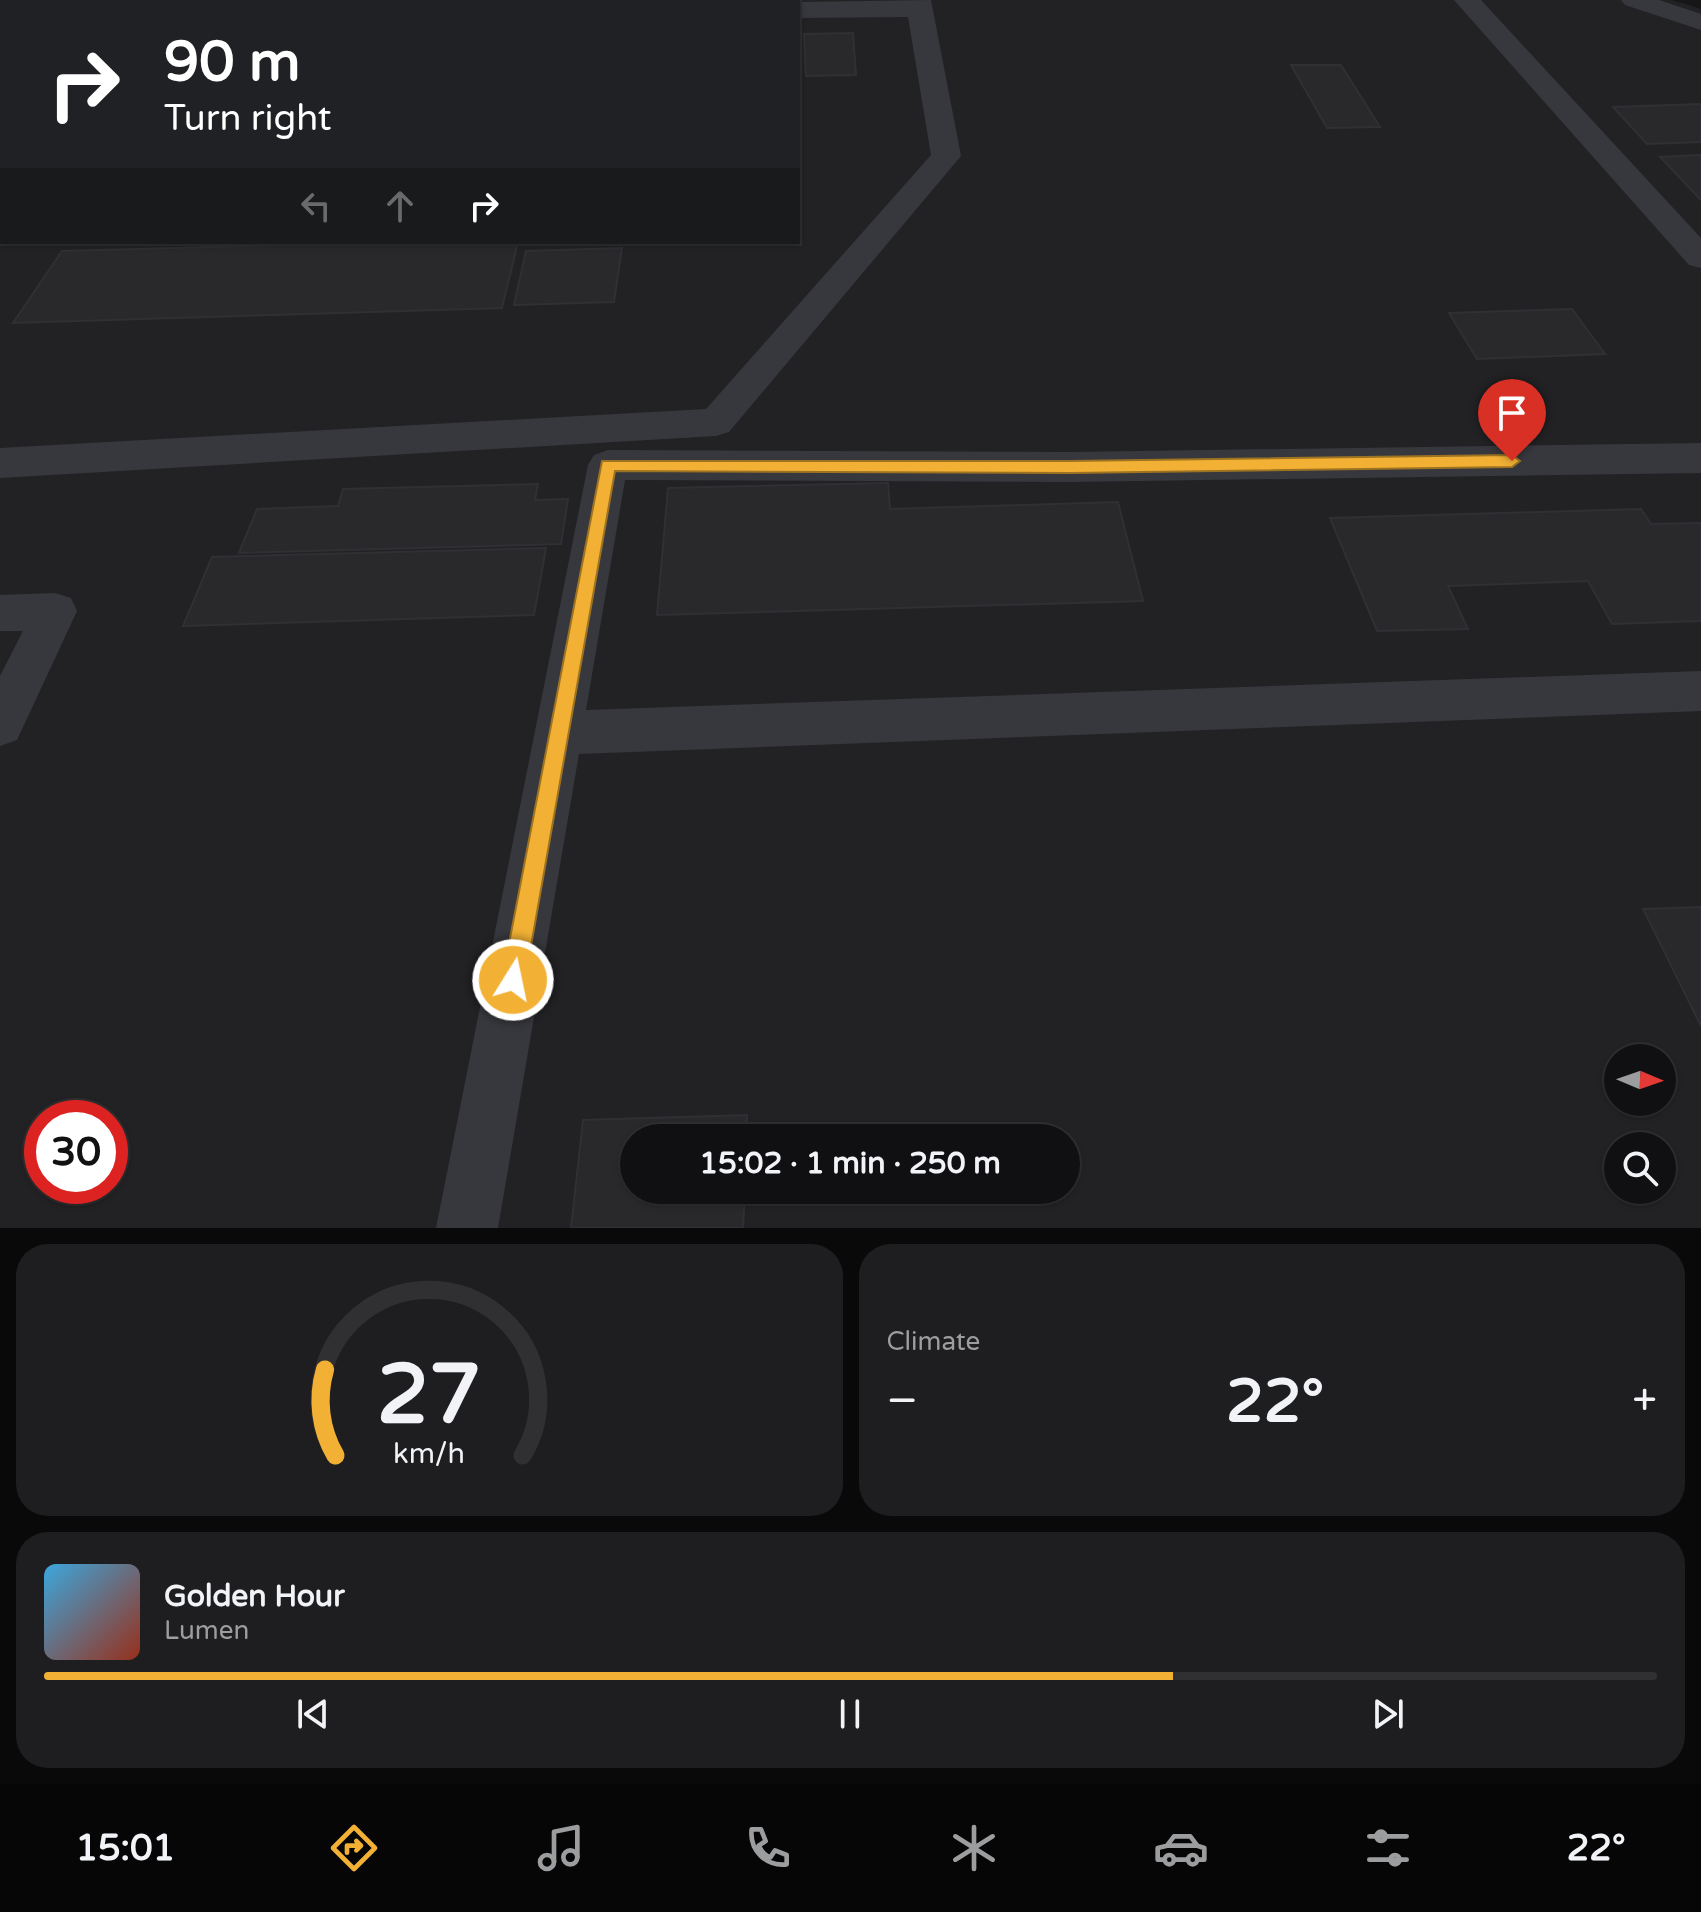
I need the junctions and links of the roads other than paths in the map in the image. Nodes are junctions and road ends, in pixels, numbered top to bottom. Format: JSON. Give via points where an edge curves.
{"nodes":[{"id":1,"x":1467,"y":0,"type":"edge"},
{"id":2,"x":1634,"y":0,"type":"edge"},
{"id":3,"x":919,"y":5,"type":"edge"},
{"id":4,"x":800,"y":10,"type":"edge"},
{"id":5,"x":1701,"y":22,"type":"edge"},
{"id":6,"x":1701,"y":258,"type":"edge"},
{"id":7,"x":1701,"y":458,"type":"edge"},
{"id":8,"x":0,"y":463,"type":"edge"},
{"id":9,"x":0,"y":613,"type":"edge"},
{"id":10,"x":1701,"y":691,"type":"edge"},
{"id":11,"x":0,"y":725,"type":"edge"},
{"id":12,"x":559,"y":733,"type":"junction"},
{"id":13,"x":467,"y":1228,"type":"edge"}],
"edges":[{"from":1,"to":6,"type":"street"},
{"from":2,"to":5,"type":"street"},
{"from":3,"to":4,"type":"street"},
{"from":3,"to":8,"type":"street","via":[[946,156],[716,422]]},
{"from":7,"to":12,"type":"street","via":[[1070,467],[608,465]]},
{"from":9,"to":11,"type":"street","via":[[55,611]]},
{"from":10,"to":12,"type":"street"},
{"from":12,"to":13,"type":"street"}]}
